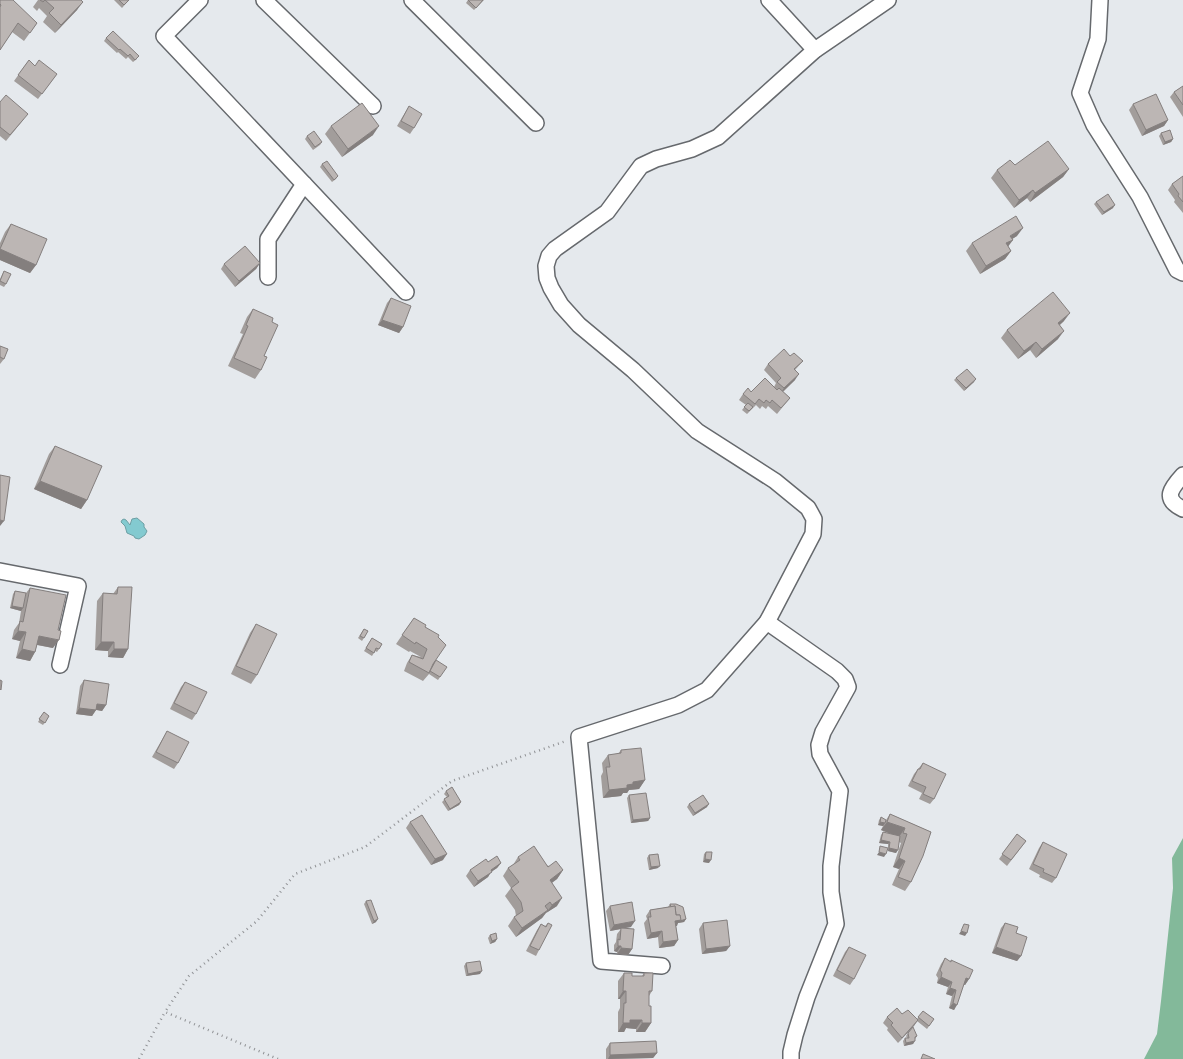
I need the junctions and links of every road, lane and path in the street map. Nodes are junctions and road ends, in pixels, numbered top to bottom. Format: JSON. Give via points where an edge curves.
{"nodes":[{"id":1,"x":200,"y":0,"type":"edge"},
{"id":2,"x":264,"y":0,"type":"edge"},
{"id":3,"x":412,"y":0,"type":"edge"},
{"id":4,"x":769,"y":0,"type":"edge"},
{"id":5,"x":888,"y":0,"type":"edge"},
{"id":6,"x":1100,"y":0,"type":"edge"},
{"id":7,"x":815,"y":50,"type":"junction"},
{"id":8,"x":373,"y":106,"type":"dead end"},
{"id":9,"x":536,"y":123,"type":"dead end"},
{"id":10,"x":304,"y":184,"type":"junction"},
{"id":11,"x":1183,"y":273,"type":"edge"},
{"id":12,"x":268,"y":277,"type":"dead end"},
{"id":13,"x":406,"y":292,"type":"dead end"},
{"id":14,"x":1183,"y":475,"type":"edge"},
{"id":15,"x":1183,"y":509,"type":"edge"},
{"id":16,"x":0,"y":571,"type":"edge"},
{"id":17,"x":766,"y":622,"type":"junction"},
{"id":18,"x":60,"y":665,"type":"dead end"},
{"id":19,"x":579,"y":737,"type":"junction"},
{"id":20,"x":662,"y":966,"type":"dead end"},
{"id":21,"x":165,"y":1012,"type":"junction"},
{"id":22,"x":139,"y":1059,"type":"edge"},
{"id":23,"x":278,"y":1059,"type":"edge"},
{"id":24,"x":791,"y":1059,"type":"edge"}],
"edges":[{"from":1,"to":10,"type":"street","via":[[164,36]]},
{"from":2,"to":8,"type":"street"},
{"from":3,"to":9,"type":"street"},
{"from":4,"to":7,"type":"street"},
{"from":5,"to":7,"type":"street"},
{"from":6,"to":11,"type":"street","via":[[1098,39],[1080,93],[1094,125],[1140,197],[1178,270]]},
{"from":7,"to":17,"type":"street","via":[[718,137],[641,166],[607,212],[555,249],[546,266],[551,288],[579,324],[634,370],[697,431],[775,481],[808,508],[814,519],[813,534]]},
{"from":10,"to":12,"type":"street","via":[[268,240]]},
{"from":10,"to":13,"type":"street"},
{"from":14,"to":15,"type":"street","via":[[1170,495],[1173,503]]},
{"from":16,"to":18,"type":"street","via":[[78,586]]},
{"from":17,"to":19,"type":"street","via":[[707,690],[678,705]]},
{"from":17,"to":24,"type":"street","via":[[837,671],[848,687],[819,745],[820,754],[840,791],[830,866],[836,924],[807,997]]},
{"from":19,"to":20,"type":"street","via":[[601,961]]},
{"from":19,"to":21,"type":"path","via":[[452,781],[365,847],[295,874],[257,921],[189,976]]},
{"from":21,"to":22,"type":"path"},
{"from":21,"to":23,"type":"path"}]}
